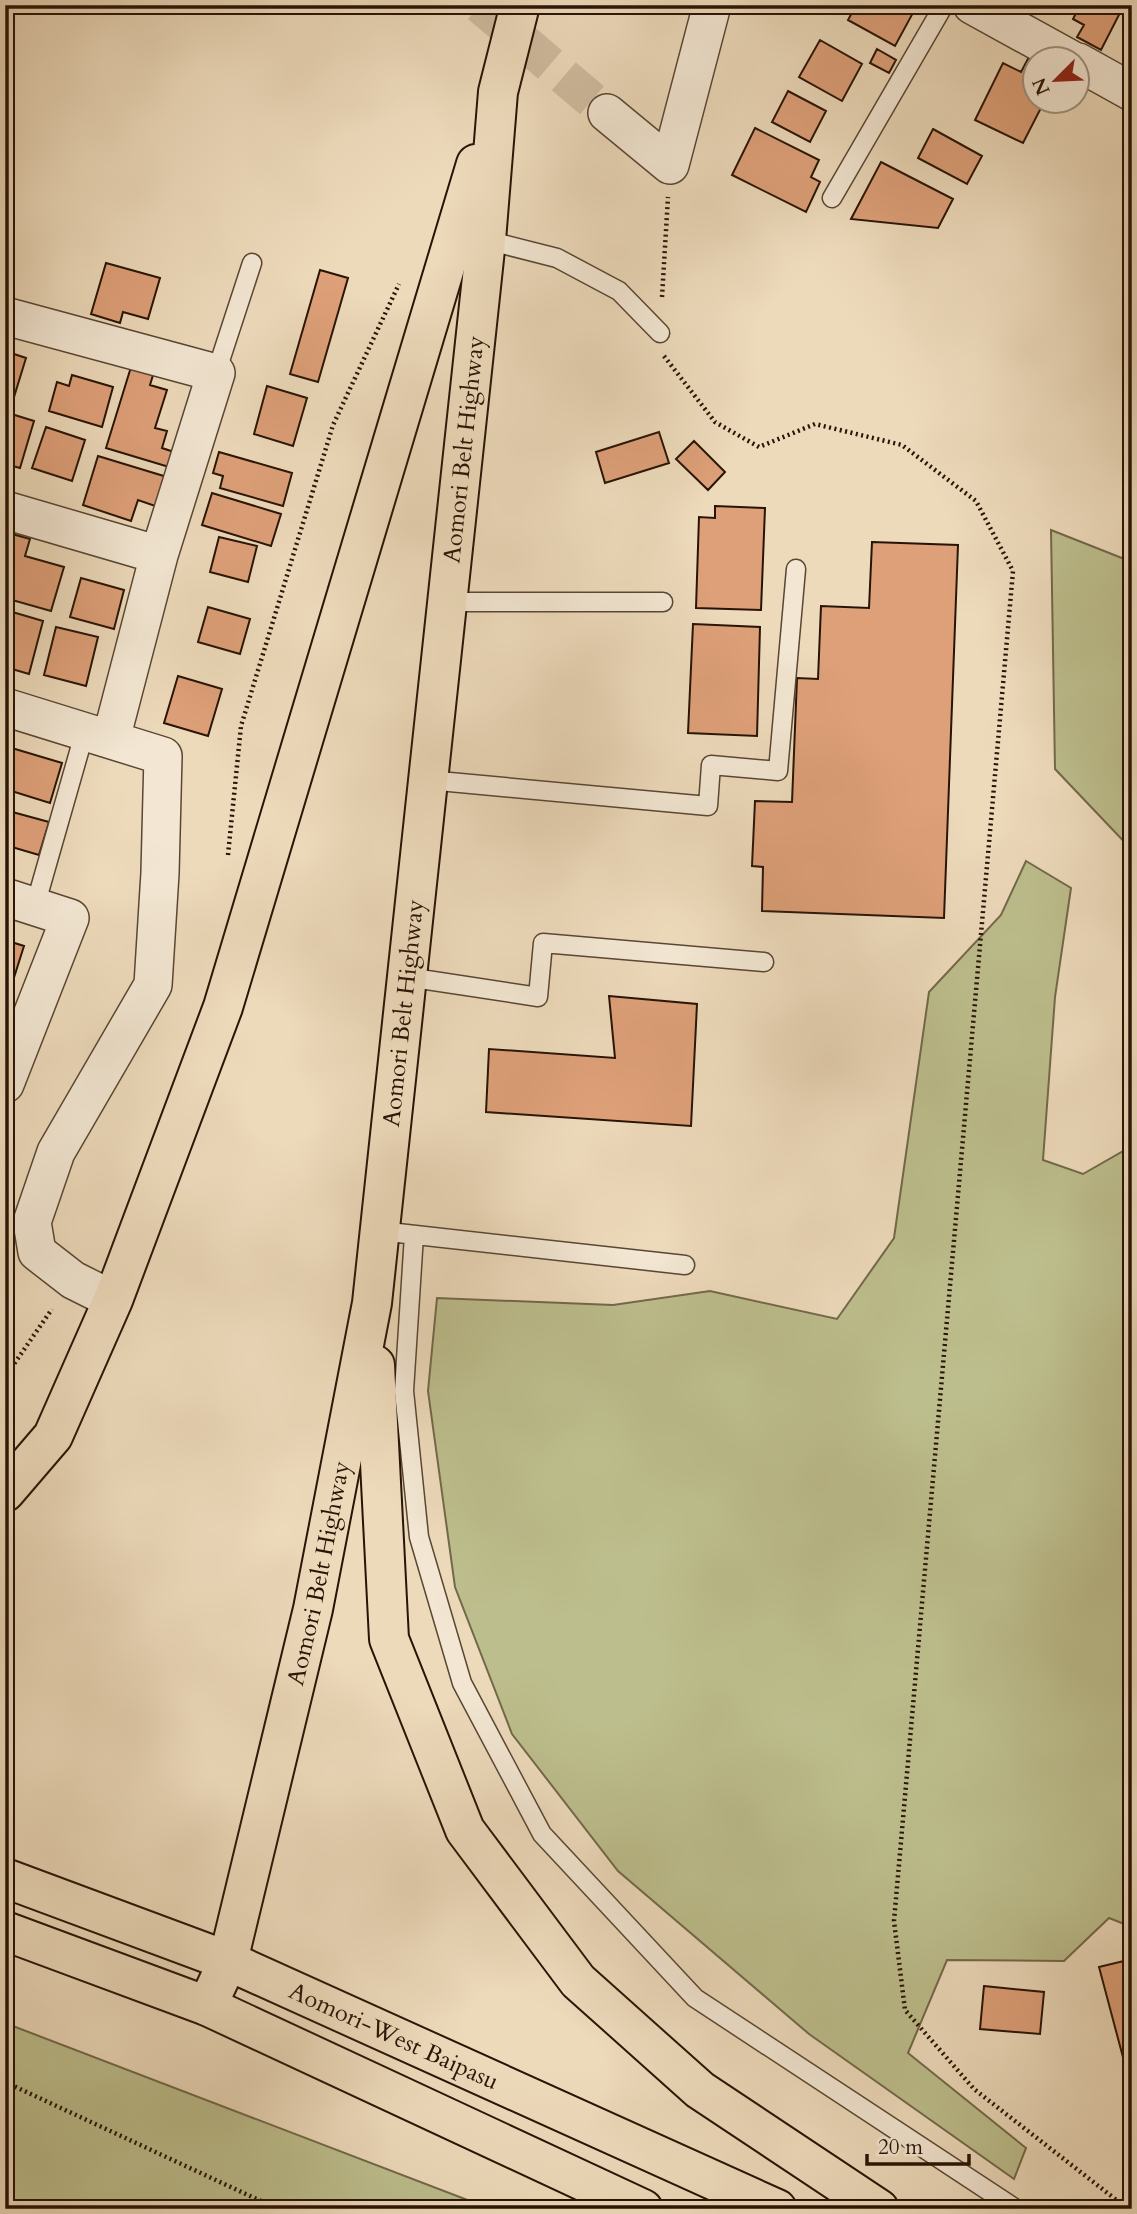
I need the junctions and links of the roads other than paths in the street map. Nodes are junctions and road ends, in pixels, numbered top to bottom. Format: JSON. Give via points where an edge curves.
{"nodes":[{"id":1,"x":520,"y":5,"type":"edge"},
{"id":2,"x":712,"y":5,"type":"edge"},
{"id":3,"x":944,"y":5,"type":"edge"},
{"id":4,"x":972,"y":5,"type":"edge"},
{"id":5,"x":1047,"y":46,"type":"edge"},
{"id":6,"x":1092,"y":70,"type":"edge"},
{"id":7,"x":498,"y":92,"type":"junction"},
{"id":8,"x":1132,"y":92,"type":"edge"},
{"id":9,"x":607,"y":113,"type":"tunnel mouth"},
{"id":10,"x":832,"y":198,"type":"dead end"},
{"id":11,"x":486,"y":240,"type":"junction"},
{"id":12,"x":252,"y":263,"type":"dead end"},
{"id":13,"x":5,"y":316,"type":"edge"},
{"id":14,"x":660,"y":333,"type":"road end"},
{"id":15,"x":216,"y":373,"type":"junction"},
{"id":16,"x":5,"y":510,"type":"edge"},
{"id":17,"x":159,"y":555,"type":"junction"},
{"id":18,"x":796,"y":569,"type":"dead end"},
{"id":19,"x":447,"y":602,"type":"junction"},
{"id":20,"x":663,"y":603,"type":"dead end"},
{"id":21,"x":5,"y":707,"type":"edge"},
{"id":22,"x":98,"y":735,"type":"junction"},
{"id":23,"x":428,"y":780,"type":"junction"},
{"id":24,"x":20,"y":901,"type":"edge"},
{"id":25,"x":764,"y":962,"type":"dead end"},
{"id":26,"x":407,"y":977,"type":"junction"},
{"id":27,"x":5,"y":1084,"type":"edge"},
{"id":28,"x":397,"y":1233,"type":"junction"},
{"id":29,"x":685,"y":1265,"type":"dead end"},
{"id":30,"x":113,"y":1300,"type":"junction"},
{"id":31,"x":372,"y":1303,"type":"junction"},
{"id":32,"x":5,"y":1492,"type":"edge"},
{"id":33,"x":5,"y":1878,"type":"edge"},
{"id":34,"x":5,"y":1931,"type":"edge"},
{"id":35,"x":228,"y":1961,"type":"junction"},
{"id":36,"x":207,"y":2006,"type":"junction"},
{"id":37,"x":643,"y":2209,"type":"edge"},
{"id":38,"x":777,"y":2209,"type":"edge"},
{"id":39,"x":879,"y":2209,"type":"edge"},
{"id":40,"x":1016,"y":2209,"type":"edge"}],
"edges":[{"from":1,"to":7,"type":"highway","name":"Aomori Belt Highway"},
{"from":2,"to":9,"type":"street","via":[[670,165]]},
{"from":3,"to":10,"type":"lane"},
{"from":4,"to":5,"type":"street"},
{"from":6,"to":8,"type":"street"},
{"from":7,"to":11,"type":"highway","name":"Aomori Belt Highway"},
{"from":7,"to":30,"type":"highway","via":[[223,1007]]},
{"from":11,"to":14,"type":"lane","via":[[557,258],[619,291]]},
{"from":11,"to":19,"type":"highway","name":"Aomori Belt Highway"},
{"from":12,"to":15,"type":"lane"},
{"from":13,"to":15,"type":"street"},
{"from":15,"to":17,"type":"street"},
{"from":16,"to":17,"type":"street"},
{"from":17,"to":22,"type":"street"},
{"from":18,"to":23,"type":"lane","via":[[778,771],[711,765],[708,806]]},
{"from":19,"to":20,"type":"lane"},
{"from":19,"to":23,"type":"highway","name":"Aomori Belt Highway"},
{"from":21,"to":22,"type":"street"},
{"from":22,"to":24,"type":"lane"},
{"from":22,"to":30,"type":"street","via":[[163,755],[153,985],[56,1152],[32,1222],[37,1252],[73,1280]]},
{"from":23,"to":26,"type":"highway","name":"Aomori Belt Highway"},
{"from":24,"to":27,"type":"street","via":[[70,918]]},
{"from":25,"to":26,"type":"lane","via":[[543,943],[538,997]]},
{"from":26,"to":28,"type":"highway","name":"Aomori Belt Highway"},
{"from":28,"to":29,"type":"lane"},
{"from":28,"to":31,"type":"highway","name":"Aomori Belt Highway"},
{"from":28,"to":40,"type":"lane","via":[[404,1391],[419,1537],[462,1684],[542,1834],[695,1998]]},
{"from":30,"to":32,"type":"highway","via":[[53,1436]]},
{"from":31,"to":35,"type":"highway","name":"Aomori Belt Highway","via":[[313,1609]]},
{"from":31,"to":39,"type":"highway","via":[[389,1639],[465,1830],[578,1981],[701,2090]]},
{"from":33,"to":35,"type":"highway","name":"Aomori-West Baipasu"},
{"from":34,"to":36,"type":"highway","name":"Aomori-West Baipasu"},
{"from":35,"to":36,"type":"highway","name":"Aomori Belt Highway"},
{"from":35,"to":38,"type":"highway","name":"Aomori-West Baipasu"},
{"from":36,"to":37,"type":"highway","name":"Aomori-West Baipasu"}]}
